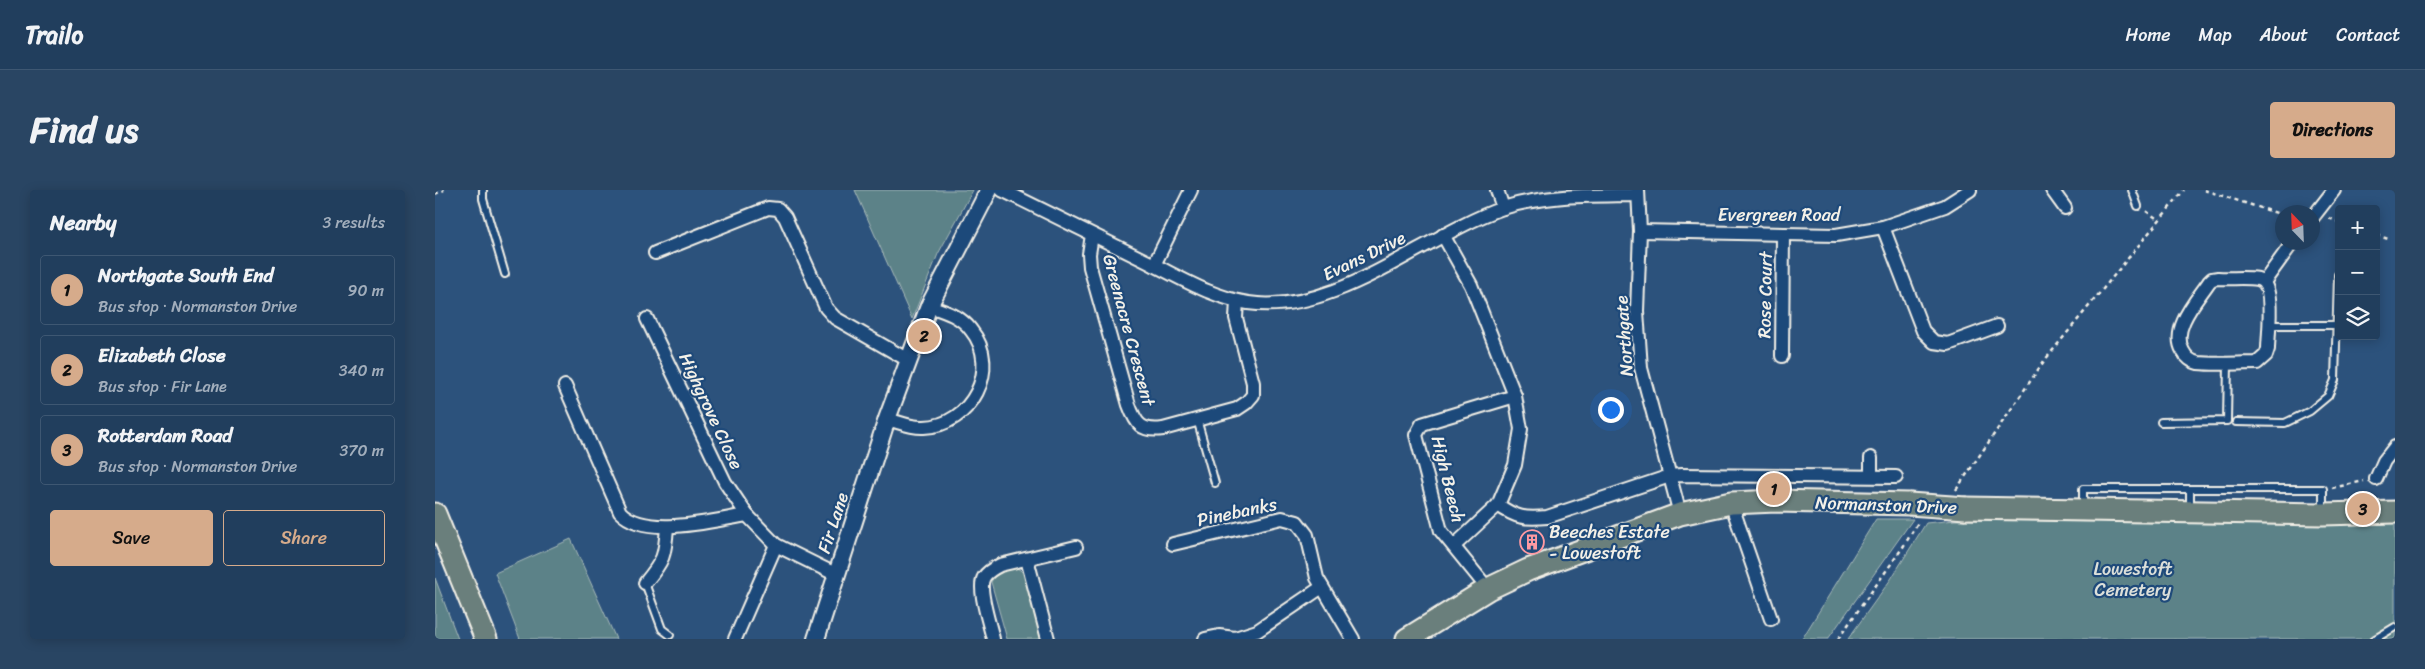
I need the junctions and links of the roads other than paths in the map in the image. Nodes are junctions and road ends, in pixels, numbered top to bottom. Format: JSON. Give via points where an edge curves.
{"nodes":[{"id":1,"x":483,"y":190,"type":"edge"},
{"id":2,"x":989,"y":190,"type":"edge"},
{"id":3,"x":1002,"y":190,"type":"edge"},
{"id":4,"x":1191,"y":190,"type":"edge"},
{"id":5,"x":1497,"y":190,"type":"edge"},
{"id":6,"x":1970,"y":190,"type":"edge"},
{"id":7,"x":2052,"y":190,"type":"edge"},
{"id":8,"x":2132,"y":190,"type":"edge"},
{"id":9,"x":2334,"y":190,"type":"edge"},
{"id":10,"x":1565,"y":193,"type":"edge"},
{"id":11,"x":1638,"y":193,"type":"edge"},
{"id":12,"x":2138,"y":206,"type":"road end"},
{"id":13,"x":1503,"y":208,"type":"junction"},
{"id":14,"x":2065,"y":208,"type":"dead end"},
{"id":15,"x":2320,"y":208,"type":"edge"},
{"id":16,"x":1883,"y":227,"type":"junction"},
{"id":17,"x":1640,"y":231,"type":"junction"},
{"id":18,"x":1783,"y":234,"type":"junction"},
{"id":19,"x":1092,"y":235,"type":"junction"},
{"id":20,"x":1443,"y":235,"type":"junction"},
{"id":21,"x":2287,"y":250,"type":"edge"},
{"id":22,"x":655,"y":253,"type":"dead end"},
{"id":23,"x":1154,"y":265,"type":"junction"},
{"id":24,"x":505,"y":274,"type":"dead end"},
{"id":25,"x":2264,"y":282,"type":"junction"},
{"id":26,"x":1237,"y":301,"type":"junction"},
{"id":27,"x":929,"y":306,"type":"junction"},
{"id":28,"x":647,"y":319,"type":"dead end"},
{"id":29,"x":2269,"y":325,"type":"junction"},
{"id":30,"x":2335,"y":325,"type":"edge"},
{"id":31,"x":1997,"y":326,"type":"dead end"},
{"id":32,"x":2336,"y":340,"type":"edge"},
{"id":33,"x":1782,"y":356,"type":"dead end"},
{"id":34,"x":908,"y":360,"type":"junction"},
{"id":35,"x":2228,"y":363,"type":"junction"},
{"id":36,"x":565,"y":386,"type":"dead end"},
{"id":37,"x":1515,"y":396,"type":"junction"},
{"id":38,"x":887,"y":419,"type":"junction"},
{"id":39,"x":1197,"y":419,"type":"junction"},
{"id":40,"x":2161,"y":422,"type":"dead end"},
{"id":41,"x":2236,"y":422,"type":"dead end"},
{"id":42,"x":2395,"y":447,"type":"edge"},
{"id":43,"x":1871,"y":458,"type":"dead end"},
{"id":44,"x":1670,"y":476,"type":"junction"},
{"id":45,"x":1871,"y":476,"type":"junction"},
{"id":46,"x":1896,"y":477,"type":"dead end"},
{"id":47,"x":2376,"y":479,"type":"road end"},
{"id":48,"x":1215,"y":483,"type":"dead end"},
{"id":49,"x":2190,"y":489,"type":"junction"},
{"id":50,"x":1731,"y":503,"type":"junction"},
{"id":51,"x":1498,"y":505,"type":"junction"},
{"id":52,"x":2083,"y":511,"type":"junction"},
{"id":53,"x":2190,"y":511,"type":"junction"},
{"id":54,"x":2395,"y":512,"type":"edge"},
{"id":55,"x":435,"y":514,"type":"edge"},
{"id":56,"x":1680,"y":514,"type":"junction"},
{"id":57,"x":2323,"y":514,"type":"junction"},
{"id":58,"x":747,"y":515,"type":"junction"},
{"id":59,"x":667,"y":527,"type":"junction"},
{"id":60,"x":1173,"y":544,"type":"dead end"},
{"id":61,"x":776,"y":545,"type":"junction"},
{"id":62,"x":1454,"y":546,"type":"junction"},
{"id":63,"x":1076,"y":547,"type":"dead end"},
{"id":64,"x":1027,"y":559,"type":"junction"},
{"id":65,"x":837,"y":575,"type":"junction"},
{"id":66,"x":645,"y":582,"type":"joint"},
{"id":67,"x":1322,"y":588,"type":"junction"},
{"id":68,"x":1488,"y":589,"type":"junction"},
{"id":69,"x":1771,"y":619,"type":"dead end"},
{"id":70,"x":2395,"y":627,"type":"edge"},
{"id":71,"x":670,"y":635,"type":"dead end"},
{"id":72,"x":486,"y":639,"type":"edge"},
{"id":73,"x":735,"y":639,"type":"edge"},
{"id":74,"x":817,"y":639,"type":"edge"},
{"id":75,"x":993,"y":639,"type":"edge"},
{"id":76,"x":1048,"y":639,"type":"edge"},
{"id":77,"x":1205,"y":639,"type":"edge"},
{"id":78,"x":1353,"y":639,"type":"edge"},
{"id":79,"x":1407,"y":639,"type":"edge"},
{"id":80,"x":2375,"y":639,"type":"edge"}],
"edges":[{"from":1,"to":24,"type":"lane"},
{"from":2,"to":27,"type":"street","name":"Fir Lane"},
{"from":3,"to":19,"type":"street","name":"Evans Drive"},
{"from":4,"to":23,"type":"street"},
{"from":5,"to":13,"type":"street"},
{"from":6,"to":16,"type":"street","name":"Evergreen Road","via":[[1945,206]]},
{"from":7,"to":14,"type":"street"},
{"from":8,"to":12,"type":"lane"},
{"from":9,"to":15,"type":"street"},
{"from":10,"to":11,"type":"street","name":"Evans Drive"},
{"from":10,"to":13,"type":"street","name":"Evans Drive"},
{"from":11,"to":17,"type":"street","name":"Northgate"},
{"from":13,"to":20,"type":"street","name":"Evans Drive"},
{"from":16,"to":18,"type":"street","name":"Evergreen Road","via":[[1836,235]]},
{"from":16,"to":31,"type":"street","via":[[1923,331],[1934,342],[1948,344]]},
{"from":17,"to":18,"type":"street","name":"Evergreen Road"},
{"from":17,"to":44,"type":"street","name":"Northgate","via":[[1637,311],[1641,368]]},
{"from":18,"to":33,"type":"street","name":"Rose Court"},
{"from":19,"to":23,"type":"street","name":"Evans Drive"},
{"from":19,"to":39,"type":"street","name":"Greenacre Crescent","via":[[1090,268],[1134,417],[1141,426],[1151,430]]},
{"from":20,"to":26,"type":"street","name":"Evans Drive","via":[[1324,295],[1285,304]]},
{"from":20,"to":37,"type":"street","name":"High Beech","via":[[1471,285]]},
{"from":21,"to":25,"type":"street"},
{"from":22,"to":34,"type":"street","via":[[768,208],[778,209],[835,318]]},
{"from":23,"to":26,"type":"street","name":"Evans Drive","via":[[1219,298]]},
{"from":25,"to":29,"type":"street","via":[[2269,291]]},
{"from":25,"to":35,"type":"street","via":[[2258,279],[2212,279],[2184,321],[2179,339],[2184,354],[2190,360]]},
{"from":26,"to":39,"type":"street","name":"Greenacre Crescent","via":[[1236,318],[1253,383],[1253,395],[1237,409]]},
{"from":27,"to":34,"type":"street","name":"Fir Lane"},
{"from":27,"to":38,"type":"street","via":[[958,318],[975,335],[984,372],[979,391],[960,413],[943,424],[914,427]]},
{"from":28,"to":58,"type":"street","name":"Highgrove Close","via":[[725,482]]},
{"from":29,"to":30,"type":"lane"},
{"from":29,"to":35,"type":"street","via":[[2268,349],[2263,359],[2257,363]]},
{"from":32,"to":41,"type":"lane","via":[[2335,380],[2327,396],[2310,411],[2285,423]]},
{"from":34,"to":38,"type":"street","name":"Fir Lane"},
{"from":35,"to":40,"type":"lane","via":[[2227,421]]},
{"from":36,"to":59,"type":"street","via":[[620,512],[627,519]]},
{"from":37,"to":51,"type":"street","name":"High Beech","via":[[1521,429],[1515,465]]},
{"from":37,"to":62,"type":"street","name":"High Beech","via":[[1423,424],[1416,434],[1441,531]]},
{"from":38,"to":65,"type":"street","name":"Fir Lane"},
{"from":39,"to":48,"type":"lane"},
{"from":42,"to":47,"type":"street"},
{"from":43,"to":45,"type":"street"},
{"from":44,"to":45,"type":"street"},
{"from":44,"to":51,"type":"street","via":[[1547,517],[1512,515]]},
{"from":44,"to":56,"type":"street","name":"Northgate"},
{"from":45,"to":46,"type":"street"},
{"from":49,"to":52,"type":"lane","via":[[2083,489]]},
{"from":49,"to":53,"type":"lane"},
{"from":49,"to":57,"type":"lane","via":[[2323,489]]},
{"from":50,"to":52,"type":"main road","name":"Normanston Drive","bridge":true,"via":[[1776,501],[1914,512],[1961,499]]},
{"from":50,"to":56,"type":"main road","name":"Normanston Drive"},
{"from":50,"to":69,"type":"street"},
{"from":51,"to":62,"type":"street","name":"High Beech"},
{"from":52,"to":53,"type":"main road","name":"Normanston Drive"},
{"from":53,"to":57,"type":"main road","name":"Normanston Drive"},
{"from":54,"to":57,"type":"main road","name":"Normanston Drive"},
{"from":55,"to":72,"type":"main road"},
{"from":56,"to":68,"type":"main road","name":"Normanston Drive","via":[[1584,548]]},
{"from":58,"to":59,"type":"street"},
{"from":58,"to":61,"type":"street","name":"Highgrove Close"},
{"from":59,"to":66,"type":"street","via":[[665,552],[660,565]]},
{"from":60,"to":67,"type":"street","name":"Pinebanks","via":[[1282,518],[1290,519],[1297,522],[1307,535]]},
{"from":61,"to":65,"type":"street","name":"Highgrove Close"},
{"from":61,"to":73,"type":"street"},
{"from":62,"to":68,"type":"street","name":"High Beech"},
{"from":63,"to":64,"type":"street"},
{"from":64,"to":75,"type":"street","via":[[1000,565],[983,578],[981,587]]},
{"from":64,"to":76,"type":"street"},
{"from":65,"to":74,"type":"street","name":"Fir Lane"},
{"from":66,"to":71,"type":"lane","via":[[662,629]]},
{"from":67,"to":77,"type":"street","via":[[1257,631],[1235,638],[1219,636]]},
{"from":67,"to":78,"type":"street","name":"Pinebanks"},
{"from":68,"to":79,"type":"main road","name":"Normanston Drive"},
{"from":70,"to":80,"type":"lane"}]}
